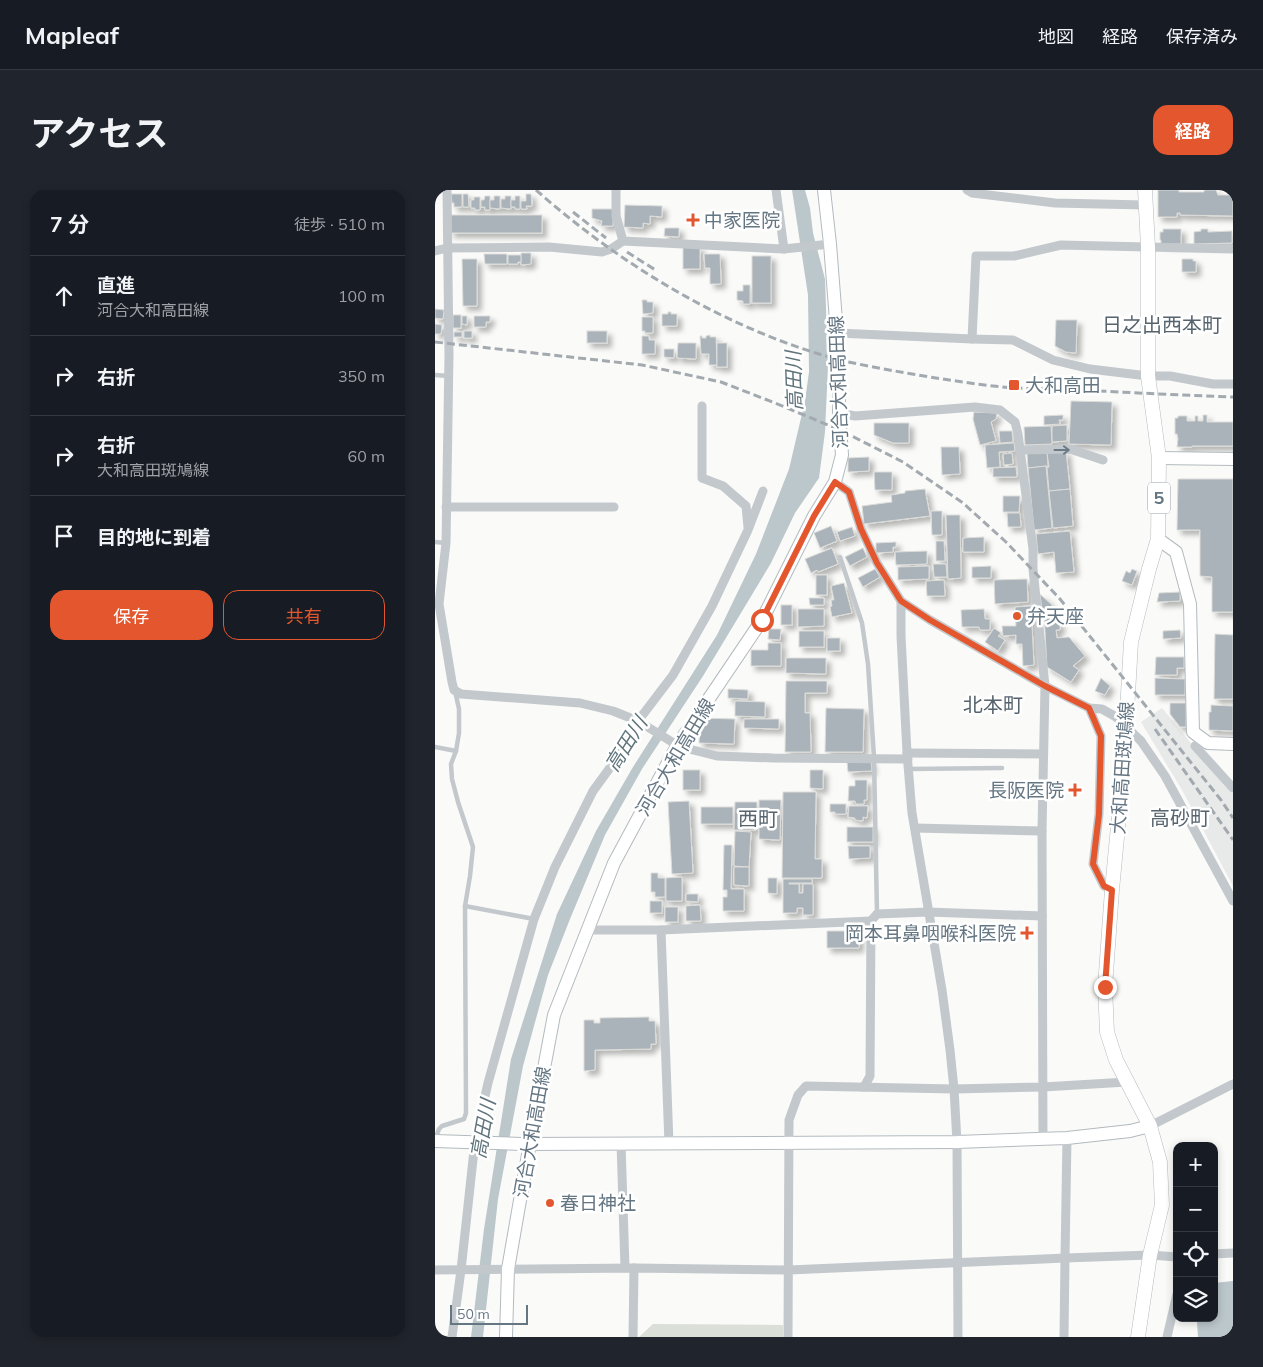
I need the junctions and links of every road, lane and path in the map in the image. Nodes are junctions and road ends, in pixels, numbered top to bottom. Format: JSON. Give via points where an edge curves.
{"nodes":[{"id":1,"x":447,"y":190,"type":"edge"},
{"id":2,"x":616,"y":190,"type":"edge"},
{"id":3,"x":775,"y":190,"type":"edge"},
{"id":4,"x":824,"y":190,"type":"edge"},
{"id":5,"x":967,"y":190,"type":"edge"},
{"id":6,"x":1145,"y":190,"type":"edge"},
{"id":7,"x":1145,"y":205,"type":"junction"},
{"id":8,"x":623,"y":241,"type":"junction"},
{"id":9,"x":828,"y":244,"type":"junction"},
{"id":10,"x":447,"y":248,"type":"junction"},
{"id":11,"x":1147,"y":248,"type":"junction"},
{"id":12,"x":784,"y":249,"type":"junction"},
{"id":13,"x":1233,"y":249,"type":"edge"},
{"id":14,"x":435,"y":250,"type":"edge"},
{"id":15,"x":837,"y":333,"type":"junction"},
{"id":16,"x":972,"y":339,"type":"junction"},
{"id":17,"x":435,"y":376,"type":"edge"},
{"id":18,"x":449,"y":376,"type":"junction"},
{"id":19,"x":1147,"y":376,"type":"junction"},
{"id":20,"x":1233,"y":384,"type":"edge"},
{"id":21,"x":702,"y":406,"type":"dead end"},
{"id":22,"x":839,"y":413,"type":"junction"},
{"id":23,"x":1021,"y":450,"type":"junction"},
{"id":24,"x":1159,"y":458,"type":"junction"},
{"id":25,"x":1233,"y":459,"type":"edge"},
{"id":26,"x":1103,"y":460,"type":"dead end"},
{"id":27,"x":835,"y":482,"type":"junction"},
{"id":28,"x":763,"y":491,"type":"dead end"},
{"id":29,"x":446,"y":507,"type":"junction"},
{"id":30,"x":614,"y":507,"type":"dead end"},
{"id":31,"x":748,"y":530,"type":"junction"},
{"id":32,"x":1158,"y":539,"type":"junction"},
{"id":33,"x":435,"y":542,"type":"edge"},
{"id":34,"x":446,"y":543,"type":"junction"},
{"id":35,"x":841,"y":557,"type":"dead end"},
{"id":36,"x":901,"y":601,"type":"junction"},
{"id":37,"x":437,"y":604,"type":"edge"},
{"id":38,"x":1045,"y":686,"type":"junction"},
{"id":39,"x":454,"y":690,"type":"junction"},
{"id":40,"x":1089,"y":708,"type":"junction"},
{"id":41,"x":638,"y":721,"type":"junction"},
{"id":42,"x":674,"y":744,"type":"junction"},
{"id":43,"x":1208,"y":744,"type":"junction"},
{"id":44,"x":1233,"y":744,"type":"edge"},
{"id":45,"x":435,"y":747,"type":"edge"},
{"id":46,"x":456,"y":751,"type":"junction"},
{"id":47,"x":1043,"y":754,"type":"junction"},
{"id":48,"x":874,"y":758,"type":"junction"},
{"id":49,"x":908,"y":760,"type":"junction"},
{"id":50,"x":1002,"y":768,"type":"dead end"},
{"id":51,"x":1233,"y":788,"type":"edge"},
{"id":52,"x":915,"y":828,"type":"junction"},
{"id":53,"x":1042,"y":831,"type":"junction"},
{"id":54,"x":1112,"y":890,"type":"junction"},
{"id":55,"x":1233,"y":901,"type":"edge"},
{"id":56,"x":465,"y":906,"type":"junction"},
{"id":57,"x":928,"y":912,"type":"junction"},
{"id":58,"x":877,"y":914,"type":"junction"},
{"id":59,"x":1042,"y":916,"type":"junction"},
{"id":60,"x":534,"y":919,"type":"junction"},
{"id":61,"x":871,"y":921,"type":"junction"},
{"id":62,"x":587,"y":930,"type":"junction"},
{"id":63,"x":661,"y":930,"type":"junction"},
{"id":64,"x":1127,"y":1082,"type":"junction"},
{"id":65,"x":1233,"y":1084,"type":"edge"},
{"id":66,"x":864,"y":1087,"type":"junction"},
{"id":67,"x":1043,"y":1087,"type":"junction"},
{"id":68,"x":954,"y":1089,"type":"junction"},
{"id":69,"x":1150,"y":1126,"type":"junction"},
{"id":70,"x":1067,"y":1138,"type":"junction"},
{"id":71,"x":1043,"y":1140,"type":"junction"},
{"id":72,"x":435,"y":1141,"type":"edge"},
{"id":73,"x":480,"y":1141,"type":"junction"},
{"id":74,"x":789,"y":1142,"type":"junction"},
{"id":75,"x":957,"y":1142,"type":"junction"},
{"id":76,"x":526,"y":1143,"type":"junction"},
{"id":77,"x":621,"y":1143,"type":"junction"},
{"id":78,"x":669,"y":1144,"type":"junction"},
{"id":79,"x":1233,"y":1253,"type":"edge"},
{"id":80,"x":1218,"y":1254,"type":"edge"},
{"id":81,"x":1150,"y":1255,"type":"junction"},
{"id":82,"x":1173,"y":1257,"type":"edge"},
{"id":83,"x":1065,"y":1258,"type":"junction"},
{"id":84,"x":958,"y":1262,"type":"junction"},
{"id":85,"x":629,"y":1268,"type":"junction"},
{"id":86,"x":504,"y":1269,"type":"junction"},
{"id":87,"x":435,"y":1270,"type":"edge"},
{"id":88,"x":461,"y":1270,"type":"junction"},
{"id":89,"x":789,"y":1270,"type":"junction"},
{"id":90,"x":1173,"y":1311,"type":"edge"},
{"id":91,"x":452,"y":1337,"type":"edge"},
{"id":92,"x":506,"y":1337,"type":"edge"},
{"id":93,"x":633,"y":1337,"type":"edge"},
{"id":94,"x":788,"y":1337,"type":"edge"},
{"id":95,"x":958,"y":1337,"type":"edge"},
{"id":96,"x":1064,"y":1337,"type":"edge"},
{"id":97,"x":1138,"y":1337,"type":"edge"},
{"id":98,"x":1167,"y":1337,"type":"edge"}],
"edges":[{"from":1,"to":10,"type":"street"},
{"from":2,"to":8,"type":"street","via":[[616,216]]},
{"from":3,"to":12,"type":"street"},
{"from":4,"to":9,"type":"main road","name":"河合大和高田線"},
{"from":5,"to":7,"type":"street","via":[[1055,203]]},
{"from":6,"to":7,"type":"main road","name":"大和高田斑鳩線","number":"5"},
{"from":7,"to":11,"type":"main road","name":"大和高田斑鳩線","number":"5"},
{"from":8,"to":10,"type":"street","via":[[601,252],[549,247]]},
{"from":8,"to":12,"type":"street"},
{"from":9,"to":12,"type":"street"},
{"from":9,"to":15,"type":"main road","name":"河合大和高田線"},
{"from":10,"to":14,"type":"street"},
{"from":10,"to":18,"type":"street"},
{"from":11,"to":13,"type":"street"},
{"from":11,"to":16,"type":"street","via":[[1061,245],[1014,256],[976,256]]},
{"from":11,"to":19,"type":"main road","name":"大和高田斑鳩線","number":"5"},
{"from":15,"to":16,"type":"street"},
{"from":15,"to":22,"type":"main road","name":"河合大和高田線"},
{"from":16,"to":19,"type":"street","via":[[1013,340],[1053,360]]},
{"from":17,"to":18,"type":"lane"},
{"from":18,"to":29,"type":"street"},
{"from":19,"to":20,"type":"street"},
{"from":19,"to":24,"type":"main road","name":"大和高田斑鳩線","number":"5"},
{"from":21,"to":31,"type":"street","via":[[702,478],[723,486],[746,506]]},
{"from":22,"to":23,"type":"street","via":[[855,416],[975,406],[999,410],[1015,422]]},
{"from":22,"to":27,"type":"main road","name":"河合大和高田線","via":[[842,455]]},
{"from":23,"to":26,"type":"street","one_way":true,"via":[[1070,449]]},
{"from":23,"to":38,"type":"street"},
{"from":24,"to":25,"type":"main road"},
{"from":24,"to":32,"type":"main road","name":"大和高田斑鳩線","number":"5"},
{"from":27,"to":36,"type":"street","via":[[849,492],[877,563]]},
{"from":27,"to":42,"type":"main road","name":"河合大和高田線","via":[[814,516],[762,620]]},
{"from":28,"to":31,"type":"street"},
{"from":29,"to":30,"type":"street"},
{"from":29,"to":34,"type":"street"},
{"from":31,"to":41,"type":"street","via":[[712,606],[673,675]]},
{"from":32,"to":43,"type":"main road","via":[[1176,552],[1191,604],[1193,732]]},
{"from":32,"to":54,"type":"main road","name":"大和高田斑鳩線","number":"5","via":[[1131,642]]},
{"from":33,"to":34,"type":"lane"},
{"from":34,"to":37,"type":"street"},
{"from":35,"to":48,"type":"lane","via":[[861,623],[868,664]]},
{"from":36,"to":38,"type":"street"},
{"from":36,"to":49,"type":"street"},
{"from":37,"to":39,"type":"street"},
{"from":38,"to":40,"type":"street"},
{"from":38,"to":47,"type":"street"},
{"from":39,"to":41,"type":"street","via":[[461,694],[580,703]]},
{"from":39,"to":46,"type":"lane","via":[[459,709]]},
{"from":40,"to":54,"type":"street","via":[[1101,736],[1099,814],[1093,864],[1104,886]]},
{"from":40,"to":55,"type":"street","bridge":true,"via":[[1102,709],[1116,717],[1141,741],[1165,776]]},
{"from":41,"to":42,"type":"street"},
{"from":41,"to":60,"type":"street","via":[[593,791],[555,867]]},
{"from":42,"to":48,"type":"street","via":[[717,756]]},
{"from":42,"to":62,"type":"main road","name":"河合大和高田線","via":[[614,863]]},
{"from":43,"to":44,"type":"main road"},
{"from":43,"to":51,"type":"street","via":[[1195,746]]},
{"from":45,"to":46,"type":"lane"},
{"from":46,"to":56,"type":"lane","via":[[451,764],[452,779],[473,847]]},
{"from":47,"to":49,"type":"street"},
{"from":47,"to":53,"type":"street"},
{"from":48,"to":49,"type":"street"},
{"from":48,"to":58,"type":"lane"},
{"from":49,"to":50,"type":"lane"},
{"from":49,"to":52,"type":"street"},
{"from":52,"to":53,"type":"street"},
{"from":52,"to":57,"type":"street"},
{"from":53,"to":59,"type":"street"},
{"from":54,"to":64,"type":"main road","name":"大和高田斑鳩線","number":"5","via":[[1105,987],[1107,1032]]},
{"from":56,"to":60,"type":"lane"},
{"from":56,"to":72,"type":"lane","via":[[467,1113],[464,1119],[442,1126]]},
{"from":57,"to":58,"type":"street"},
{"from":57,"to":59,"type":"street"},
{"from":57,"to":68,"type":"street","via":[[942,990]]},
{"from":58,"to":61,"type":"street"},
{"from":59,"to":67,"type":"street"},
{"from":60,"to":73,"type":"street","via":[[488,1083]]},
{"from":61,"to":63,"type":"street"},
{"from":61,"to":66,"type":"street","via":[[870,1076]]},
{"from":62,"to":63,"type":"street"},
{"from":62,"to":76,"type":"main road","name":"河合大和高田線","via":[[554,1015]]},
{"from":63,"to":78,"type":"street"},
{"from":64,"to":67,"type":"street"},
{"from":64,"to":69,"type":"main road","name":"大和高田斑鳩線","number":"5"},
{"from":65,"to":69,"type":"street"},
{"from":66,"to":68,"type":"street"},
{"from":66,"to":74,"type":"street","via":[[807,1086],[798,1095],[789,1120]]},
{"from":67,"to":68,"type":"street"},
{"from":67,"to":71,"type":"street"},
{"from":68,"to":75,"type":"street"},
{"from":69,"to":70,"type":"main road","via":[[1131,1132]]},
{"from":69,"to":81,"type":"main road","name":"大和高田斑鳩線","number":"5","via":[[1160,1162],[1162,1205]]},
{"from":70,"to":71,"type":"main road"},
{"from":70,"to":83,"type":"street"},
{"from":71,"to":75,"type":"main road"},
{"from":72,"to":73,"type":"main road"},
{"from":73,"to":76,"type":"main road"},
{"from":73,"to":88,"type":"street"},
{"from":74,"to":75,"type":"main road"},
{"from":74,"to":78,"type":"main road"},
{"from":74,"to":89,"type":"street"},
{"from":75,"to":84,"type":"street"},
{"from":76,"to":77,"type":"main road"},
{"from":76,"to":86,"type":"main road","name":"河合大和高田線"},
{"from":77,"to":78,"type":"main road"},
{"from":77,"to":85,"type":"street"},
{"from":79,"to":80,"type":"street"},
{"from":81,"to":82,"type":"street"},
{"from":81,"to":83,"type":"street"},
{"from":81,"to":97,"type":"main road","name":"大和高田斑鳩線","number":"5"},
{"from":83,"to":84,"type":"street"},
{"from":83,"to":96,"type":"street"},
{"from":84,"to":89,"type":"street"},
{"from":84,"to":95,"type":"street"},
{"from":85,"to":86,"type":"street"},
{"from":85,"to":89,"type":"street"},
{"from":85,"to":93,"type":"street"},
{"from":86,"to":88,"type":"street"},
{"from":86,"to":92,"type":"main road","name":"河合大和高田線"},
{"from":87,"to":88,"type":"street"},
{"from":88,"to":91,"type":"street"},
{"from":89,"to":94,"type":"street"},
{"from":90,"to":98,"type":"street"}]}
